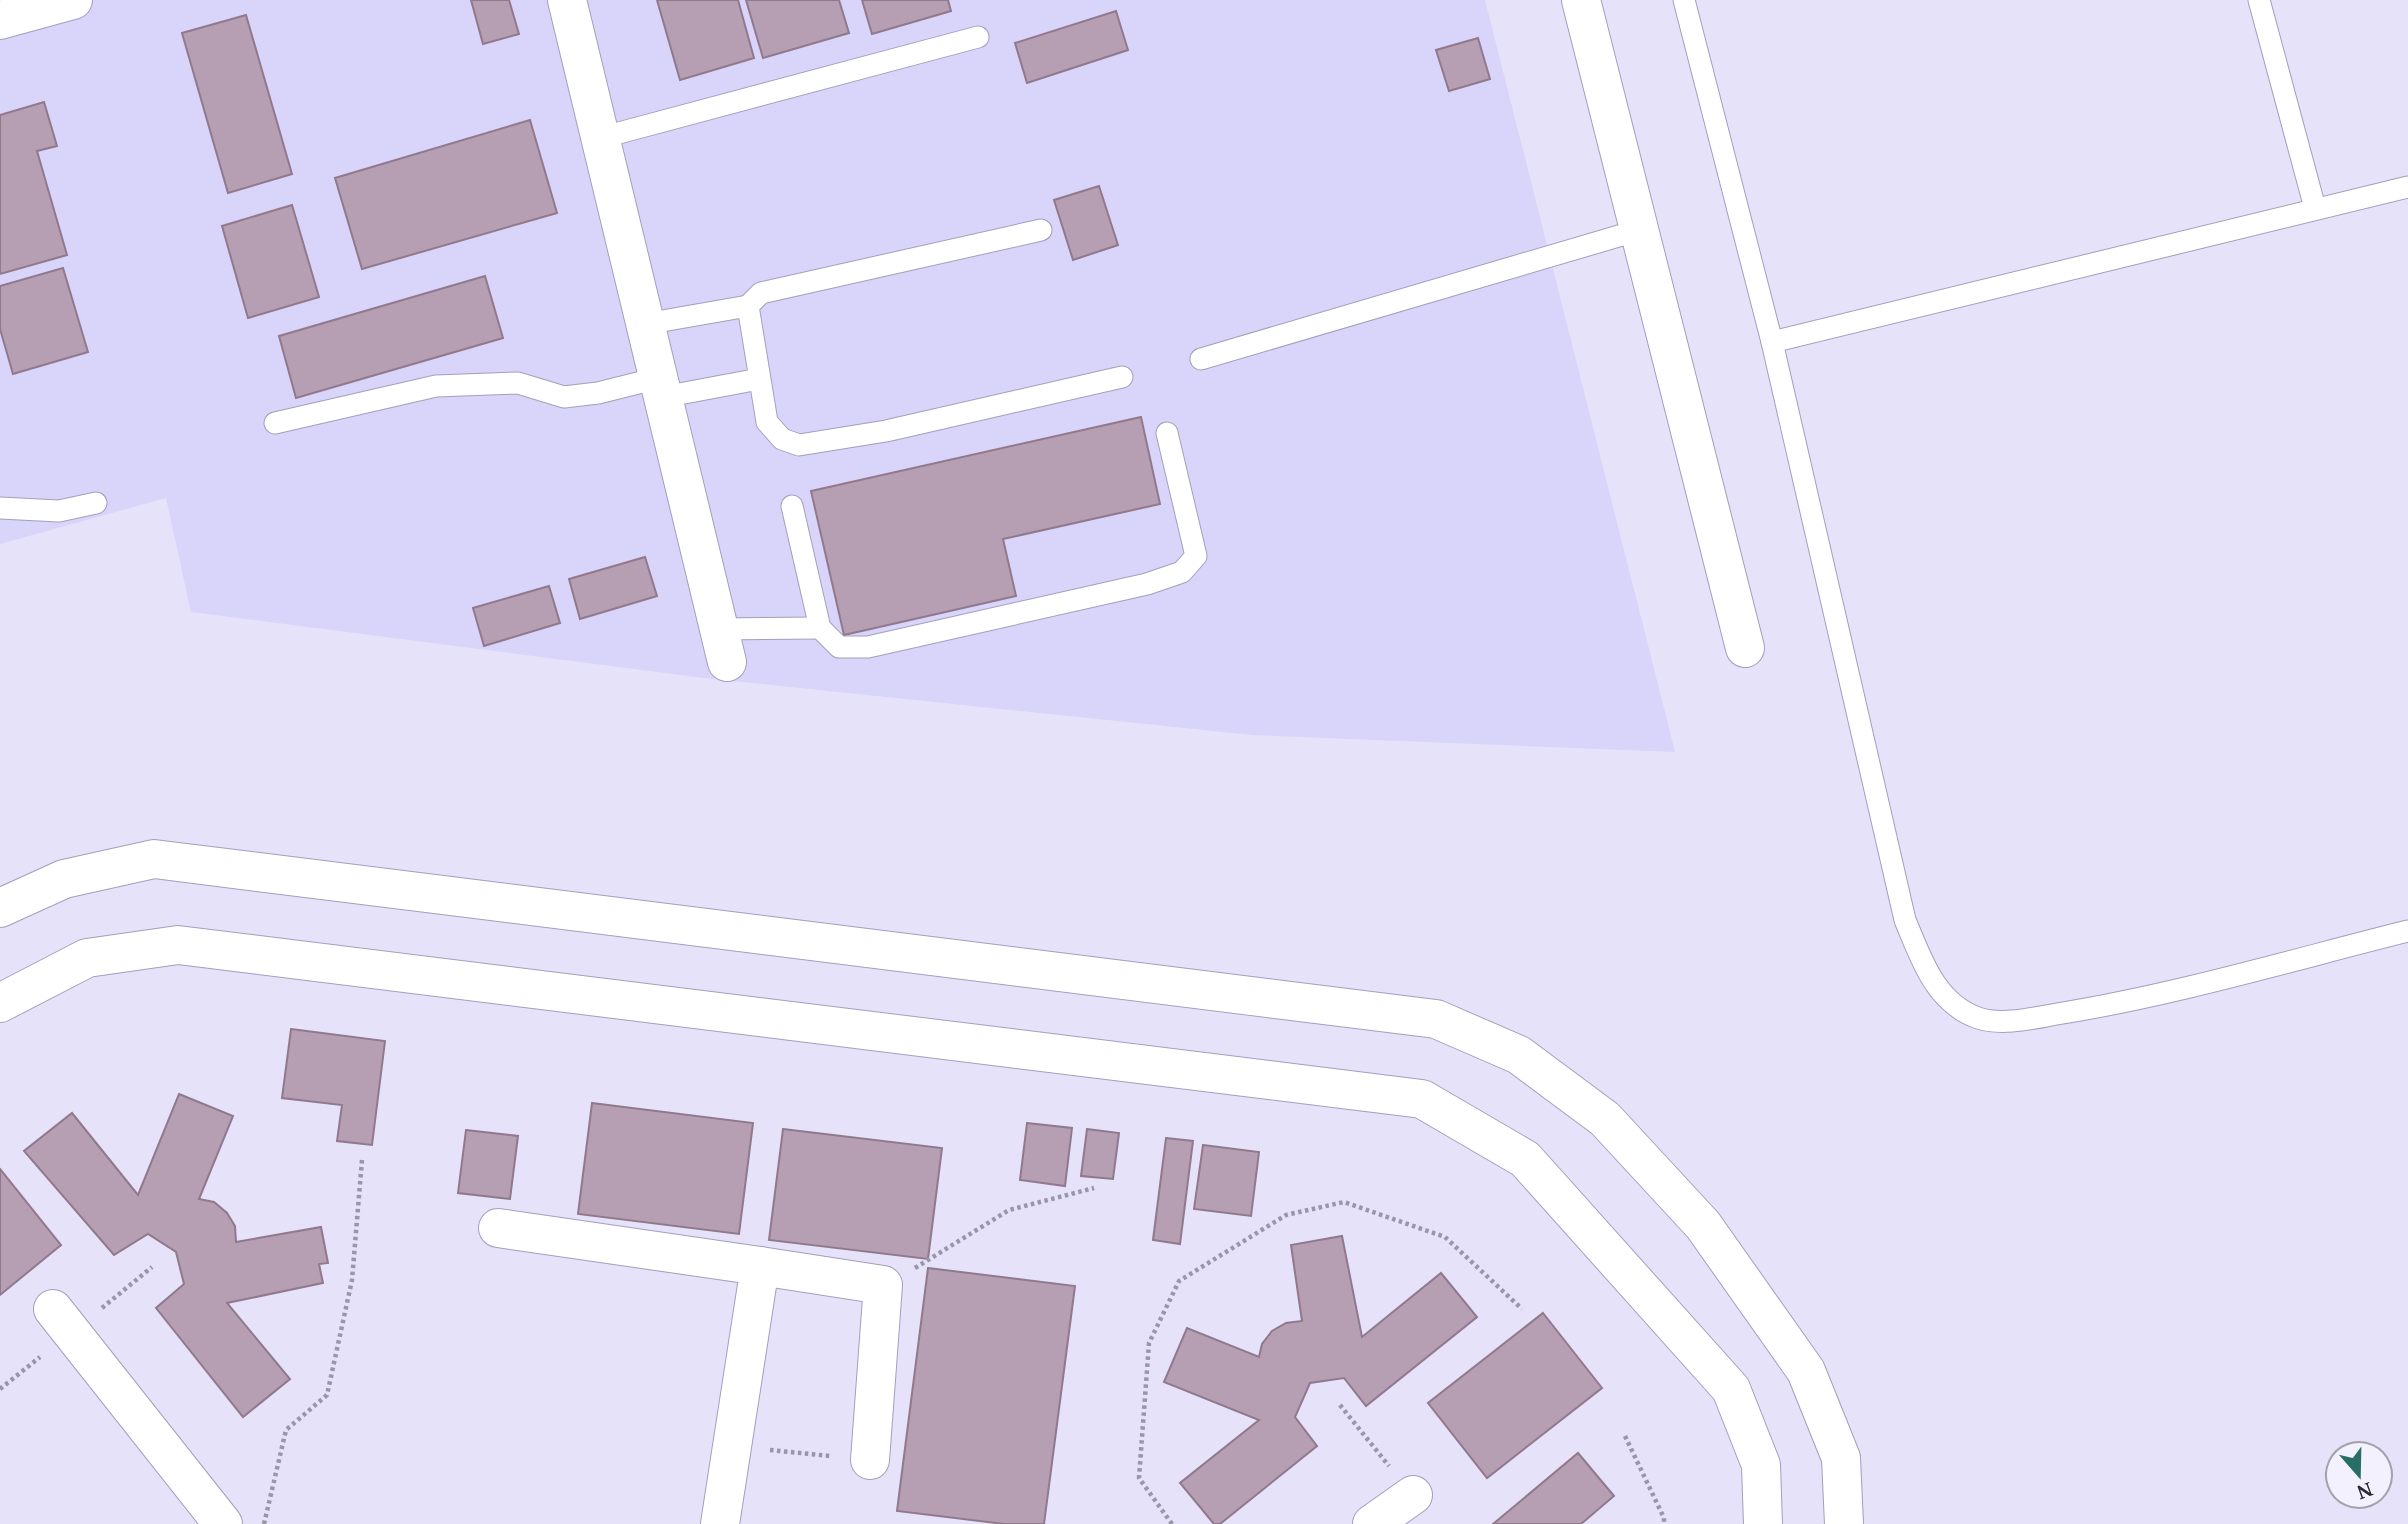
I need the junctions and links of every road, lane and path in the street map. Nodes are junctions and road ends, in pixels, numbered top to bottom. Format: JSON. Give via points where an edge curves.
{"nodes":[{"id":1,"x":74,"y":0,"type":"edge"},
{"id":2,"x":567,"y":0,"type":"edge"},
{"id":3,"x":1581,"y":0,"type":"edge"},
{"id":4,"x":1684,"y":0,"type":"edge"},
{"id":5,"x":2259,"y":0,"type":"edge"},
{"id":6,"x":0,"y":20,"type":"edge"},
{"id":7,"x":978,"y":37,"type":"dead end"},
{"id":8,"x":600,"y":138,"type":"junction"},
{"id":9,"x":2408,"y":187,"type":"edge"},
{"id":10,"x":2315,"y":208,"type":"junction"},
{"id":11,"x":1041,"y":230,"type":"dead end"},
{"id":12,"x":1639,"y":230,"type":"junction"},
{"id":13,"x":748,"y":306,"type":"junction"},
{"id":14,"x":645,"y":324,"type":"junction"},
{"id":15,"x":1772,"y":342,"type":"junction"},
{"id":16,"x":1201,"y":359,"type":"dead end"},
{"id":17,"x":1122,"y":377,"type":"dead end"},
{"id":18,"x":759,"y":379,"type":"junction"},
{"id":19,"x":660,"y":388,"type":"junction"},
{"id":20,"x":275,"y":423,"type":"dead end"},
{"id":21,"x":1167,"y":433,"type":"dead end"},
{"id":22,"x":96,"y":503,"type":"dead end"},
{"id":23,"x":792,"y":506,"type":"dead end"},
{"id":24,"x":0,"y":508,"type":"edge"},
{"id":25,"x":820,"y":628,"type":"junction"},
{"id":26,"x":723,"y":646,"type":"joint"},
{"id":27,"x":1745,"y":648,"type":"dead end"},
{"id":28,"x":0,"y":908,"type":"edge"},
{"id":29,"x":2408,"y":931,"type":"edge"},
{"id":30,"x":0,"y":1003,"type":"edge"},
{"id":31,"x":362,"y":1160,"type":"dead end"},
{"id":32,"x":1094,"y":1188,"type":"dead end"},
{"id":33,"x":498,"y":1228,"type":"dead end"},
{"id":34,"x":760,"y":1266,"type":"junction"},
{"id":35,"x":884,"y":1285,"type":"junction"},
{"id":36,"x":1522,"y":1308,"type":"dead end"},
{"id":37,"x":53,"y":1309,"type":"dead end"},
{"id":38,"x":1625,"y":1436,"type":"dead end"},
{"id":39,"x":730,"y":1447,"type":"junction"},
{"id":40,"x":870,"y":1460,"type":"joint"},
{"id":41,"x":1413,"y":1495,"type":"dead end"},
{"id":42,"x":223,"y":1524,"type":"edge"},
{"id":43,"x":264,"y":1524,"type":"edge"},
{"id":44,"x":720,"y":1524,"type":"edge"},
{"id":45,"x":1172,"y":1524,"type":"edge"},
{"id":46,"x":1372,"y":1524,"type":"edge"},
{"id":47,"x":1664,"y":1524,"type":"edge"},
{"id":48,"x":1763,"y":1524,"type":"edge"},
{"id":49,"x":1844,"y":1524,"type":"edge"}],
"edges":[{"from":1,"to":6,"type":"street"},
{"from":2,"to":8,"type":"street"},
{"from":3,"to":12,"type":"street"},
{"from":4,"to":15,"type":"lane"},
{"from":5,"to":10,"type":"lane"},
{"from":7,"to":8,"type":"lane"},
{"from":8,"to":14,"type":"street"},
{"from":9,"to":10,"type":"lane"},
{"from":10,"to":15,"type":"lane"},
{"from":11,"to":13,"type":"lane","via":[[780,287],[761,293]]},
{"from":12,"to":16,"type":"lane"},
{"from":12,"to":27,"type":"street"},
{"from":13,"to":14,"type":"lane"},
{"from":13,"to":18,"type":"lane"},
{"from":14,"to":19,"type":"street"},
{"from":15,"to":29,"type":"lane","via":[[1905,920],[1927,973],[1950,1001],[1979,1019],[2018,1021],[2102,1007]]},
{"from":17,"to":18,"type":"lane","via":[[886,431],[799,445],[782,439],[767,422]]},
{"from":18,"to":19,"type":"lane"},
{"from":19,"to":20,"type":"lane","via":[[564,397],[518,383],[436,386]]},
{"from":19,"to":26,"type":"street"},
{"from":21,"to":25,"type":"lane","via":[[1196,555],[1182,572],[1147,584],[868,647],[839,647]]},
{"from":22,"to":24,"type":"lane","via":[[59,511]]},
{"from":23,"to":25,"type":"lane"},
{"from":25,"to":26,"type":"lane"},
{"from":28,"to":49,"type":"street","via":[[64,879],[154,859],[1436,1019],[1519,1055],[1605,1119],[1703,1225],[1806,1371],[1840,1458]]},
{"from":30,"to":48,"type":"street","via":[[87,958],[178,945],[1422,1099],[1525,1158],[1731,1389],[1761,1465]]},
{"from":31,"to":43,"type":"path","via":[[352,1280],[327,1395],[286,1430]]},
{"from":32,"to":35,"type":"path","via":[[1009,1210]]},
{"from":33,"to":34,"type":"street"},
{"from":34,"to":35,"type":"street"},
{"from":34,"to":39,"type":"street"},
{"from":35,"to":40,"type":"street"},
{"from":36,"to":45,"type":"path","via":[[1445,1237],[1344,1202],[1286,1215],[1179,1281],[1149,1343],[1139,1478]]},
{"from":37,"to":42,"type":"street"},
{"from":38,"to":47,"type":"path"},
{"from":39,"to":40,"type":"path"},
{"from":39,"to":44,"type":"street"},
{"from":41,"to":46,"type":"street"}]}
